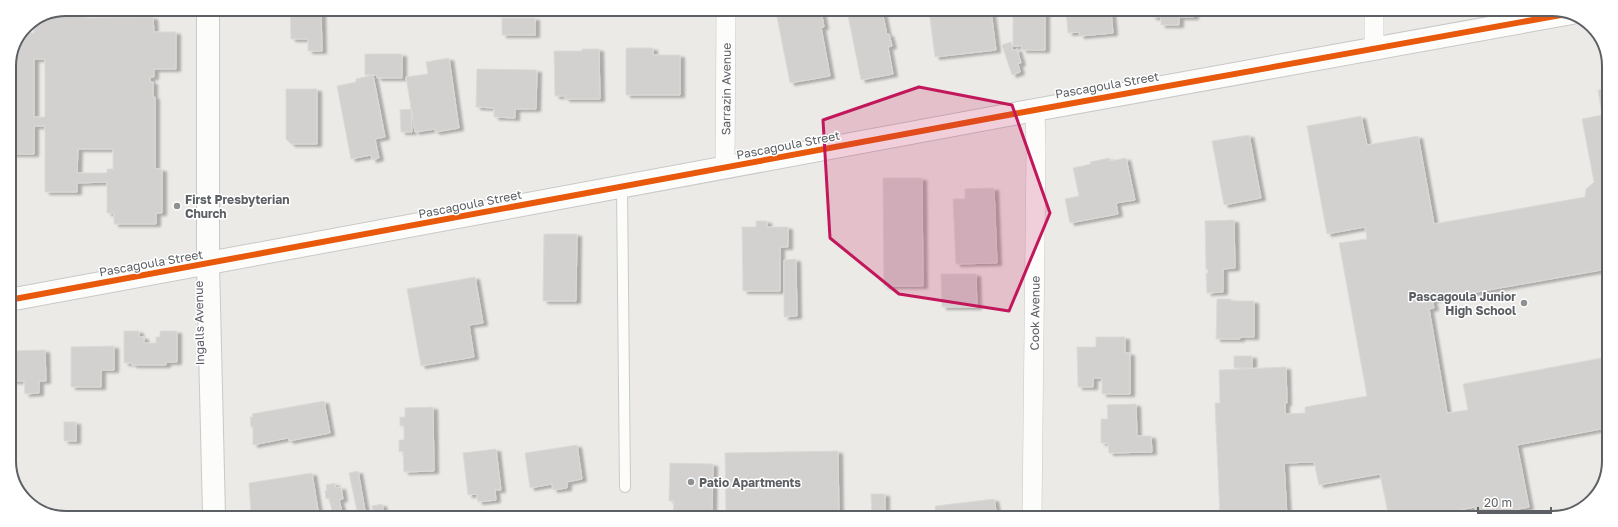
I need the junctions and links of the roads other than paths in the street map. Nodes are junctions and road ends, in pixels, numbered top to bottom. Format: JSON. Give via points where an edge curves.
{"nodes":[{"id":1,"x":208,"y":16,"type":"edge"},
{"id":2,"x":726,"y":16,"type":"edge"},
{"id":3,"x":1374,"y":16,"type":"edge"},
{"id":4,"x":1556,"y":16,"type":"edge"},
{"id":5,"x":1374,"y":49,"type":"junction"},
{"id":6,"x":1035,"y":110,"type":"junction"},
{"id":7,"x":724,"y":168,"type":"junction"},
{"id":8,"x":622,"y":187,"type":"junction"},
{"id":9,"x":208,"y":264,"type":"junction"},
{"id":10,"x":16,"y":299,"type":"edge"},
{"id":11,"x":625,"y":487,"type":"dead end"},
{"id":12,"x":214,"y":511,"type":"edge"},
{"id":13,"x":1032,"y":511,"type":"edge"}],
"edges":[{"from":1,"to":9,"type":"street","name":"Ingalls Avenue"},
{"from":2,"to":7,"type":"street","name":"Sarrazin Avenue"},
{"from":3,"to":5,"type":"street"},
{"from":4,"to":5,"type":"street","name":"Pascagoula Street"},
{"from":5,"to":6,"type":"street","name":"Pascagoula Street"},
{"from":6,"to":7,"type":"street","name":"Pascagoula Street"},
{"from":6,"to":13,"type":"street","name":"Cook Avenue"},
{"from":7,"to":8,"type":"street","name":"Pascagoula Street"},
{"from":8,"to":9,"type":"street","name":"Pascagoula Street"},
{"from":8,"to":11,"type":"lane"},
{"from":9,"to":10,"type":"street","name":"Pascagoula Street"},
{"from":9,"to":12,"type":"street","name":"Ingalls Avenue"}]}
